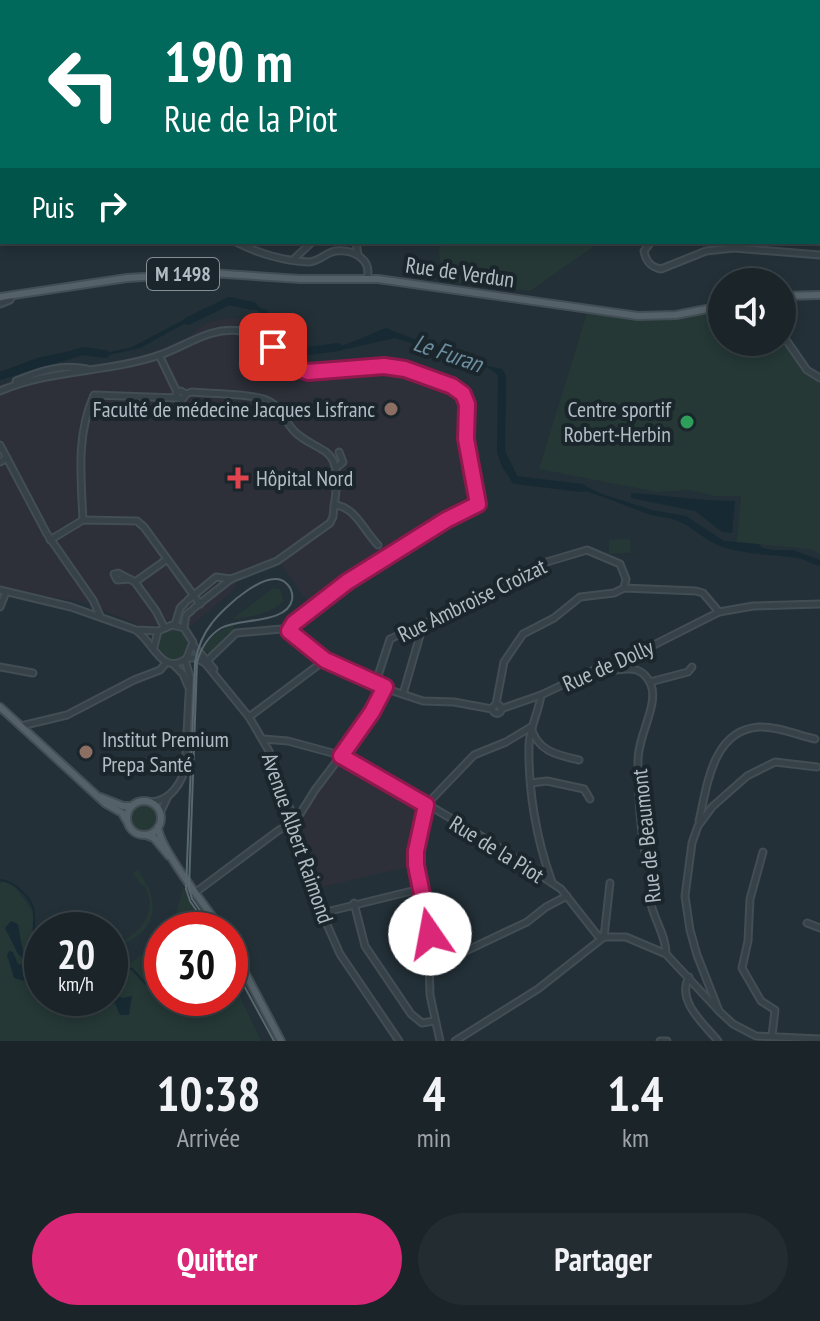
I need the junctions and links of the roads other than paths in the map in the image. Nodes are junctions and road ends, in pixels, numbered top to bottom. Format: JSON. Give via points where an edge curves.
{"nodes":[{"id":1,"x":241,"y":244,"type":"edge"},
{"id":2,"x":310,"y":244,"type":"edge"},
{"id":3,"x":356,"y":244,"type":"edge"},
{"id":4,"x":649,"y":244,"type":"edge"},
{"id":5,"x":358,"y":255,"type":"junction"},
{"id":6,"x":820,"y":255,"type":"edge"},
{"id":7,"x":295,"y":259,"type":"junction"},
{"id":8,"x":367,"y":278,"type":"junction"},
{"id":9,"x":13,"y":295,"type":"junction"},
{"id":10,"x":796,"y":296,"type":"edge"},
{"id":11,"x":818,"y":296,"type":"edge"},
{"id":12,"x":0,"y":297,"type":"edge"},
{"id":13,"x":0,"y":304,"type":"edge"},
{"id":14,"x":708,"y":309,"type":"edge"},
{"id":15,"x":796,"y":354,"type":"edge"},
{"id":16,"x":159,"y":355,"type":"junction"},
{"id":17,"x":820,"y":378,"type":"edge"},
{"id":18,"x":0,"y":389,"type":"edge"},
{"id":19,"x":177,"y":395,"type":"junction"},
{"id":20,"x":1,"y":449,"type":"edge"},
{"id":21,"x":339,"y":452,"type":"dead end"},
{"id":22,"x":7,"y":458,"type":"junction"},
{"id":23,"x":0,"y":462,"type":"edge"},
{"id":24,"x":336,"y":468,"type":"junction"},
{"id":25,"x":334,"y":505,"type":"junction"},
{"id":26,"x":83,"y":520,"type":"junction"},
{"id":27,"x":50,"y":540,"type":"junction"},
{"id":28,"x":378,"y":545,"type":"dead end"},
{"id":29,"x":166,"y":560,"type":"junction"},
{"id":30,"x":231,"y":579,"type":"junction"},
{"id":31,"x":624,"y":588,"type":"junction"},
{"id":32,"x":3,"y":591,"type":"edge"},
{"id":33,"x":188,"y":600,"type":"junction"},
{"id":34,"x":820,"y":604,"type":"edge"},
{"id":35,"x":0,"y":607,"type":"edge"},
{"id":36,"x":195,"y":608,"type":"junction"},
{"id":37,"x":719,"y":612,"type":"junction"},
{"id":38,"x":100,"y":616,"type":"junction"},
{"id":39,"x":175,"y":625,"type":"junction"},
{"id":40,"x":419,"y":626,"type":"junction"},
{"id":41,"x":184,"y":628,"type":"junction"},
{"id":42,"x":161,"y":629,"type":"junction"},
{"id":43,"x":136,"y":630,"type":"junction"},
{"id":44,"x":289,"y":631,"type":"junction"},
{"id":45,"x":193,"y":645,"type":"junction"},
{"id":46,"x":154,"y":647,"type":"junction"},
{"id":47,"x":186,"y":659,"type":"junction"},
{"id":48,"x":325,"y":660,"type":"junction"},
{"id":49,"x":207,"y":661,"type":"junction"},
{"id":50,"x":166,"y":662,"type":"junction"},
{"id":51,"x":0,"y":667,"type":"edge"},
{"id":52,"x":692,"y":667,"type":"dead end"},
{"id":53,"x":598,"y":668,"type":"junction"},
{"id":54,"x":33,"y":673,"type":"dead end"},
{"id":55,"x":650,"y":682,"type":"junction"},
{"id":56,"x":375,"y":685,"type":"junction"},
{"id":57,"x":385,"y":687,"type":"junction"},
{"id":58,"x":189,"y":688,"type":"junction"},
{"id":59,"x":403,"y":694,"type":"junction"},
{"id":60,"x":541,"y":695,"type":"junction"},
{"id":61,"x":0,"y":707,"type":"edge"},
{"id":62,"x":497,"y":708,"type":"junction"},
{"id":63,"x":249,"y":717,"type":"junction"},
{"id":64,"x":20,"y":726,"type":"junction"},
{"id":65,"x":531,"y":727,"type":"junction"},
{"id":66,"x":263,"y":739,"type":"junction"},
{"id":67,"x":815,"y":739,"type":"dead end"},
{"id":68,"x":288,"y":741,"type":"junction"},
{"id":69,"x":269,"y":751,"type":"junction"},
{"id":70,"x":341,"y":756,"type":"junction"},
{"id":71,"x":579,"y":760,"type":"dead end"},
{"id":72,"x":817,"y":767,"type":"dead end"},
{"id":73,"x":531,"y":783,"type":"junction"},
{"id":74,"x":97,"y":796,"type":"junction"},
{"id":75,"x":168,"y":796,"type":"junction"},
{"id":76,"x":590,"y":799,"type":"dead end"},
{"id":77,"x":149,"y":802,"type":"junction"},
{"id":78,"x":133,"y":805,"type":"junction"},
{"id":79,"x":426,"y":805,"type":"junction"},
{"id":80,"x":160,"y":813,"type":"junction"},
{"id":81,"x":126,"y":820,"type":"junction"},
{"id":82,"x":295,"y":822,"type":"junction"},
{"id":83,"x":698,"y":826,"type":"junction"},
{"id":84,"x":158,"y":827,"type":"junction"},
{"id":85,"x":146,"y":835,"type":"junction"},
{"id":86,"x":763,"y":852,"type":"dead end"},
{"id":87,"x":174,"y":860,"type":"junction"},
{"id":88,"x":610,"y":883,"type":"dead end"},
{"id":89,"x":553,"y":884,"type":"junction"},
{"id":90,"x":420,"y":889,"type":"junction"},
{"id":91,"x":196,"y":892,"type":"junction"},
{"id":92,"x":567,"y":896,"type":"junction"},
{"id":93,"x":354,"y":903,"type":"junction"},
{"id":94,"x":210,"y":912,"type":"edge"},
{"id":95,"x":322,"y":913,"type":"junction"},
{"id":96,"x":807,"y":923,"type":"dead end"},
{"id":97,"x":820,"y":928,"type":"edge"},
{"id":98,"x":604,"y":937,"type":"junction"},
{"id":99,"x":666,"y":954,"type":"junction"},
{"id":100,"x":430,"y":968,"type":"junction"},
{"id":101,"x":689,"y":977,"type":"junction"},
{"id":102,"x":248,"y":978,"type":"edge"},
{"id":103,"x":710,"y":988,"type":"junction"},
{"id":104,"x":705,"y":995,"type":"junction"},
{"id":105,"x":720,"y":1012,"type":"junction"},
{"id":106,"x":434,"y":1021,"type":"junction"},
{"id":107,"x":772,"y":1036,"type":"junction"},
{"id":108,"x":790,"y":1039,"type":"edge"},
{"id":109,"x":820,"y":1039,"type":"edge"},
{"id":110,"x":281,"y":1041,"type":"edge"},
{"id":111,"x":399,"y":1041,"type":"edge"},
{"id":112,"x":440,"y":1041,"type":"edge"},
{"id":113,"x":455,"y":1041,"type":"edge"},
{"id":114,"x":660,"y":1041,"type":"edge"},
{"id":115,"x":667,"y":1041,"type":"edge"},
{"id":116,"x":718,"y":1041,"type":"edge"}],
"edges":[{"from":1,"to":7,"type":"street","via":[[269,256]]},
{"from":2,"to":7,"type":"street"},
{"from":3,"to":5,"type":"street"},
{"from":4,"to":6,"type":"street","via":[[645,259],[661,269],[706,251],[734,248]]},
{"from":5,"to":7,"type":"street","via":[[337,250],[313,261]]},
{"from":5,"to":8,"type":"street","via":[[369,269]]},
{"from":8,"to":9,"type":"main road","name":"Rue de Verdun","number":"M 1498","via":[[172,274]]},
{"from":8,"to":14,"type":"main road","name":"Rue de Verdun","number":"M 1498","via":[[638,316]]},
{"from":9,"to":12,"type":"main road","name":"Rue de Verdun","number":"M 1498"},
{"from":9,"to":13,"type":"street"},
{"from":10,"to":11,"type":"main road"},
{"from":15,"to":17,"type":"street"},
{"from":16,"to":18,"type":"street","via":[[92,371],[54,368]]},
{"from":16,"to":19,"type":"street"},
{"from":16,"to":44,"type":"street","via":[[225,330],[242,332],[308,372],[384,366],[405,369],[463,394],[478,504],[347,582]]},
{"from":19,"to":24,"type":"street","via":[[182,391],[265,399],[293,430],[326,452]]},
{"from":19,"to":26,"type":"street","via":[[94,395],[80,460]]},
{"from":20,"to":22,"type":"street"},
{"from":21,"to":24,"type":"street","via":[[343,462]]},
{"from":22,"to":23,"type":"street"},
{"from":22,"to":27,"type":"street"},
{"from":24,"to":25,"type":"street"},
{"from":25,"to":28,"type":"street","via":[[351,511]]},
{"from":25,"to":30,"type":"street","via":[[330,523],[309,539],[277,561]]},
{"from":26,"to":27,"type":"street"},
{"from":26,"to":29,"type":"street","via":[[137,521]]},
{"from":27,"to":38,"type":"street"},
{"from":29,"to":33,"type":"street"},
{"from":29,"to":42,"type":"street","via":[[132,581],[156,611]]},
{"from":30,"to":33,"type":"street","via":[[216,577]]},
{"from":30,"to":36,"type":"street"},
{"from":31,"to":37,"type":"street","via":[[696,591]]},
{"from":31,"to":40,"type":"street","name":"Rue Ambroise Croizat","via":[[620,564],[587,550],[540,564],[514,583]]},
{"from":31,"to":62,"type":"street","via":[[580,597],[523,634],[504,662]]},
{"from":32,"to":35,"type":"street"},
{"from":32,"to":38,"type":"street"},
{"from":33,"to":36,"type":"street"},
{"from":33,"to":39,"type":"street"},
{"from":34,"to":37,"type":"street","name":"Rue de Dolly"},
{"from":36,"to":41,"type":"street","via":[[185,617]]},
{"from":37,"to":53,"type":"street","name":"Rue de Dolly"},
{"from":38,"to":43,"type":"street"},
{"from":39,"to":41,"type":"street"},
{"from":39,"to":42,"type":"street"},
{"from":40,"to":56,"type":"street","name":"Rue Ambroise Croizat","via":[[390,639]]},
{"from":40,"to":59,"type":"street"},
{"from":41,"to":45,"type":"street"},
{"from":42,"to":43,"type":"street"},
{"from":42,"to":46,"type":"street"},
{"from":43,"to":46,"type":"street"},
{"from":44,"to":48,"type":"street"},
{"from":44,"to":49,"type":"street","via":[[238,632]]},
{"from":45,"to":47,"type":"street"},
{"from":45,"to":49,"type":"street","name":"Avenue Albert Raimond"},
{"from":46,"to":50,"type":"street"},
{"from":47,"to":49,"type":"street"},
{"from":47,"to":50,"type":"street"},
{"from":47,"to":58,"type":"street"},
{"from":48,"to":56,"type":"street"},
{"from":48,"to":63,"type":"street"},
{"from":49,"to":63,"type":"street","name":"Avenue Albert Raimond"},
{"from":50,"to":58,"type":"street","via":[[183,674]]},
{"from":50,"to":64,"type":"street","via":[[67,715]]},
{"from":51,"to":54,"type":"street"},
{"from":52,"to":55,"type":"street"},
{"from":53,"to":55,"type":"street","via":[[637,670]]},
{"from":53,"to":60,"type":"street","name":"Rue de Dolly"},
{"from":55,"to":99,"type":"street","name":"Rue de Beaumont","via":[[652,705],[638,744],[638,768],[644,853],[654,873],[649,896]]},
{"from":56,"to":57,"type":"street"},
{"from":57,"to":59,"type":"street"},
{"from":57,"to":70,"type":"street"},
{"from":58,"to":75,"type":"street","via":[[185,770]]},
{"from":59,"to":62,"type":"street"},
{"from":60,"to":62,"type":"street"},
{"from":60,"to":65,"type":"street","name":"Rue de Dolly"},
{"from":61,"to":64,"type":"main road"},
{"from":63,"to":66,"type":"street","name":"Avenue Albert Raimond"},
{"from":64,"to":74,"type":"main road"},
{"from":65,"to":71,"type":"street","via":[[540,747]]},
{"from":65,"to":73,"type":"street","name":"Rue de Dolly"},
{"from":65,"to":79,"type":"street","via":[[474,755]]},
{"from":66,"to":68,"type":"street","name":"Rue de la Piot"},
{"from":66,"to":69,"type":"street","name":"Avenue Albert Raimond"},
{"from":67,"to":83,"type":"street","via":[[757,727],[724,744],[713,763]]},
{"from":68,"to":69,"type":"street"},
{"from":68,"to":70,"type":"street","name":"Rue de la Piot"},
{"from":69,"to":82,"type":"street","name":"Avenue Albert Raimond"},
{"from":70,"to":79,"type":"street","name":"Rue de la Piot"},
{"from":70,"to":82,"type":"street"},
{"from":72,"to":83,"type":"street","via":[[775,762],[747,776]]},
{"from":73,"to":76,"type":"street","via":[[573,786],[588,792]]},
{"from":73,"to":89,"type":"street","name":"Rue de Dolly"},
{"from":74,"to":78,"type":"main road"},
{"from":74,"to":81,"type":"main road"},
{"from":75,"to":77,"type":"street"},
{"from":75,"to":80,"type":"street"},
{"from":77,"to":78,"type":"main road"},
{"from":77,"to":80,"type":"main road"},
{"from":78,"to":81,"type":"main road"},
{"from":79,"to":89,"type":"street","name":"Rue de la Piot"},
{"from":79,"to":90,"type":"street","via":[[416,851]]},
{"from":80,"to":84,"type":"main road"},
{"from":81,"to":85,"type":"main road","via":[[131,829]]},
{"from":82,"to":91,"type":"street"},
{"from":82,"to":95,"type":"street","name":"Avenue Albert Raimond","via":[[309,884]]},
{"from":83,"to":103,"type":"street","via":[[685,896],[690,930]]},
{"from":84,"to":85,"type":"main road"},
{"from":84,"to":87,"type":"main road"},
{"from":85,"to":87,"type":"main road"},
{"from":86,"to":107,"type":"street","via":[[750,899],[742,968],[761,1001],[775,1010]]},
{"from":87,"to":91,"type":"main road"},
{"from":88,"to":98,"type":"street"},
{"from":89,"to":92,"type":"street","name":"Rue de la Piot"},
{"from":90,"to":93,"type":"street"},
{"from":90,"to":100,"type":"street","via":[[429,925]]},
{"from":91,"to":94,"type":"main road"},
{"from":92,"to":98,"type":"street","name":"Rue de la Piot"},
{"from":92,"to":100,"type":"street","via":[[527,922]]},
{"from":93,"to":95,"type":"street"},
{"from":93,"to":106,"type":"street","via":[[365,946],[402,1001],[422,1023]]},
{"from":95,"to":111,"type":"street","name":"Avenue Albert Raimond","via":[[340,954]]},
{"from":96,"to":97,"type":"street"},
{"from":98,"to":99,"type":"street","via":[[626,937]]},
{"from":98,"to":113,"type":"street","via":[[538,989]]},
{"from":99,"to":101,"type":"street"},
{"from":100,"to":106,"type":"street"},
{"from":101,"to":104,"type":"street"},
{"from":101,"to":116,"type":"street","via":[[684,989],[688,1003]]},
{"from":102,"to":110,"type":"main road"},
{"from":103,"to":104,"type":"street"},
{"from":103,"to":105,"type":"street"},
{"from":104,"to":105,"type":"street"},
{"from":105,"to":107,"type":"street","via":[[756,1036]]},
{"from":106,"to":112,"type":"street"},
{"from":107,"to":108,"type":"street"},
{"from":108,"to":109,"type":"street"},
{"from":114,"to":115,"type":"street"}]}
